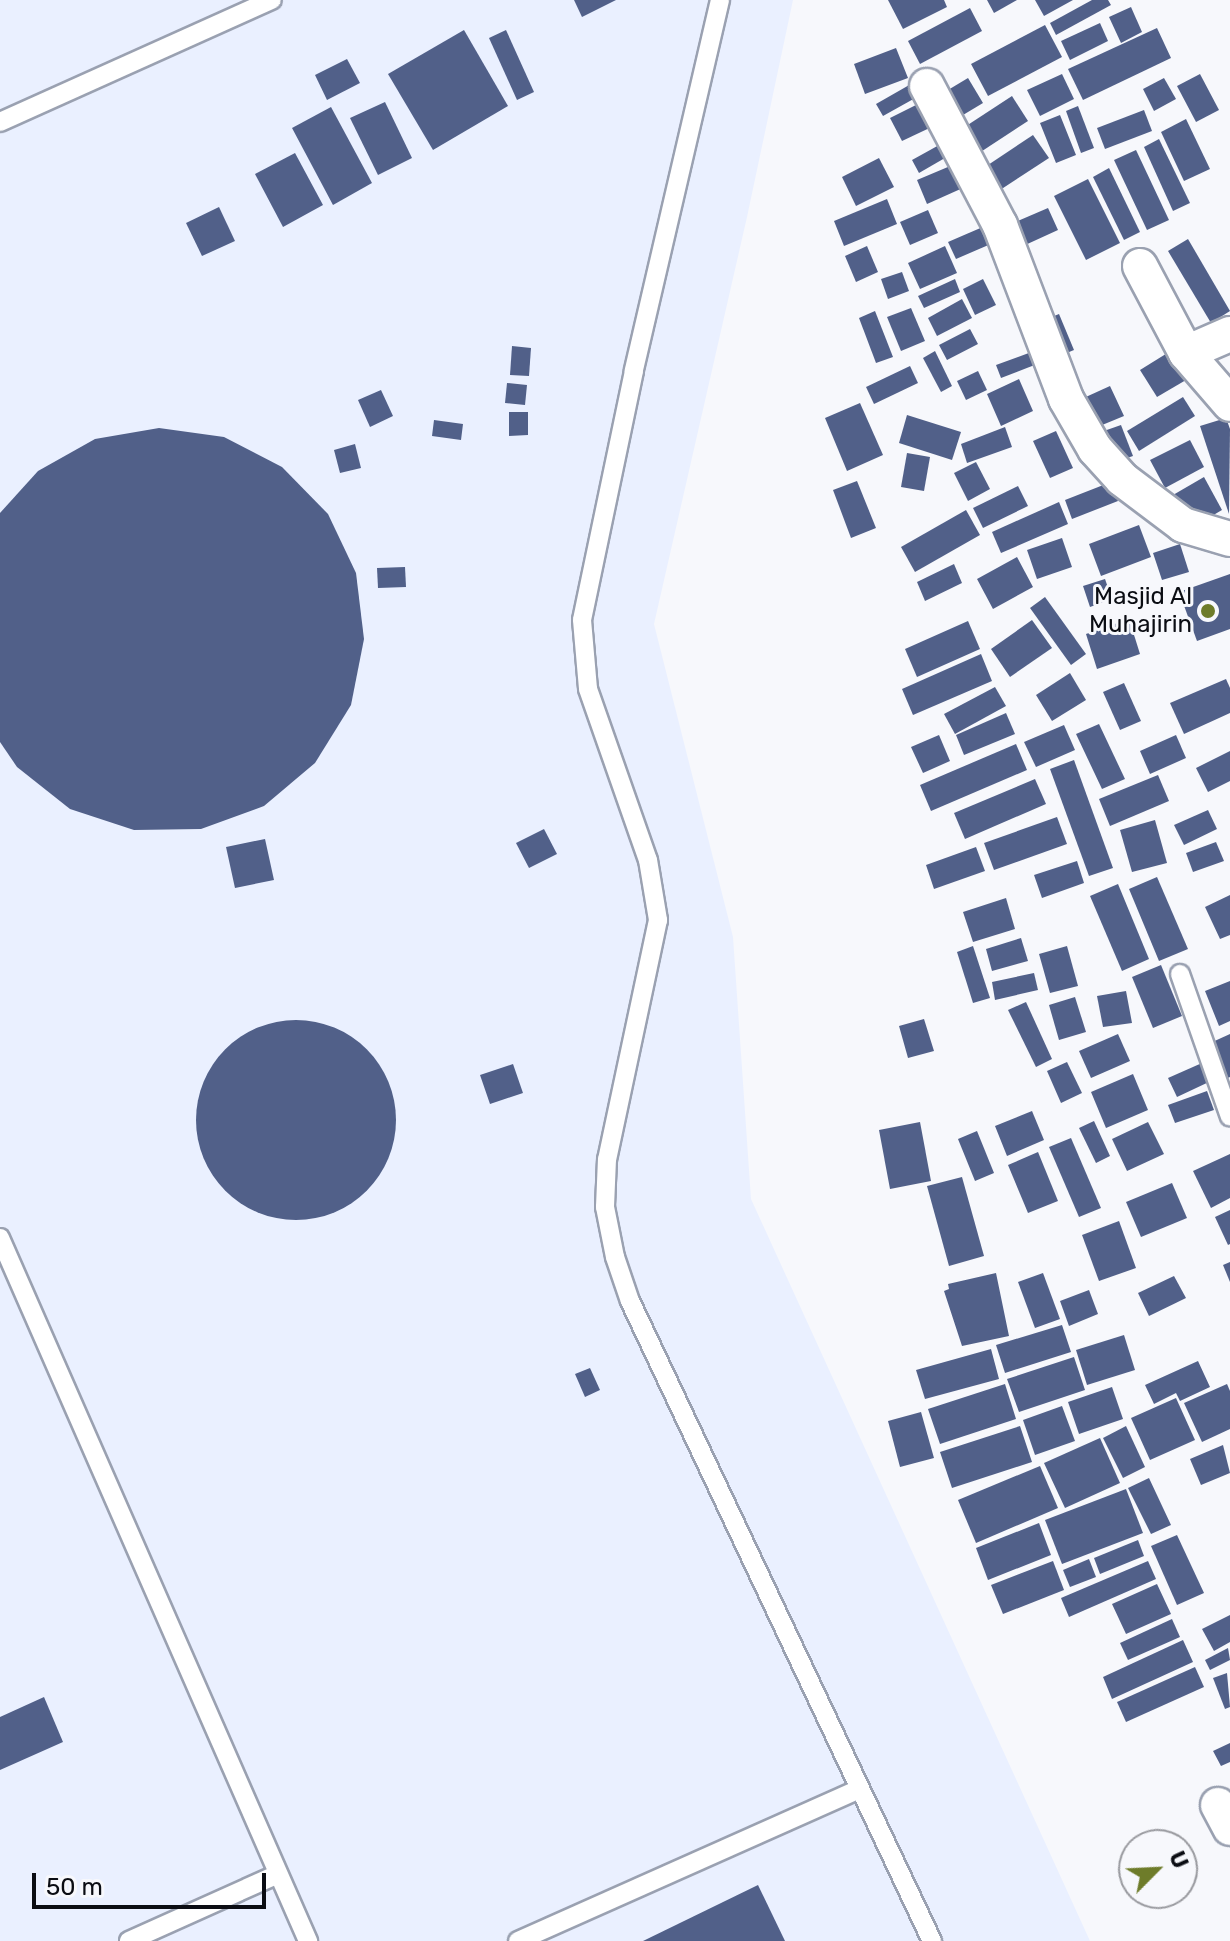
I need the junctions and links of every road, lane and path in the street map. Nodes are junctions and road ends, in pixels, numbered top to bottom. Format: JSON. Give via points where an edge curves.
{"nodes":[{"id":1,"x":272,"y":0,"type":"edge"},
{"id":2,"x":720,"y":0,"type":"edge"},
{"id":3,"x":927,"y":86,"type":"dead end"},
{"id":4,"x":0,"y":122,"type":"edge"},
{"id":5,"x":1140,"y":266,"type":"dead end"},
{"id":6,"x":1230,"y":334,"type":"edge"},
{"id":7,"x":1186,"y":353,"type":"junction"},
{"id":8,"x":1230,"y":404,"type":"edge"},
{"id":9,"x":1230,"y":539,"type":"edge"},
{"id":10,"x":1180,"y":974,"type":"dead end"},
{"id":11,"x":1230,"y":1117,"type":"edge"},
{"id":12,"x":0,"y":1238,"type":"edge"},
{"id":13,"x":860,"y":1789,"type":"junction"},
{"id":14,"x":278,"y":1874,"type":"junction"},
{"id":15,"x":129,"y":1941,"type":"edge"},
{"id":16,"x":308,"y":1941,"type":"edge"},
{"id":17,"x":518,"y":1941,"type":"edge"},
{"id":18,"x":932,"y":1941,"type":"edge"}],
"edges":[{"from":1,"to":4,"type":"lane"},
{"from":2,"to":13,"type":"lane","via":[[582,620],[588,689],[648,860],[658,920],[607,1159],[605,1207],[630,1301]]},
{"from":3,"to":9,"type":"street","via":[[1000,225],[1066,399],[1095,449],[1122,479],[1183,525]]},
{"from":5,"to":7,"type":"street"},
{"from":6,"to":7,"type":"street"},
{"from":7,"to":8,"type":"street"},
{"from":10,"to":11,"type":"lane"},
{"from":12,"to":14,"type":"lane"},
{"from":13,"to":17,"type":"lane"},
{"from":13,"to":18,"type":"lane"},
{"from":14,"to":15,"type":"lane"},
{"from":14,"to":16,"type":"lane"}]}
